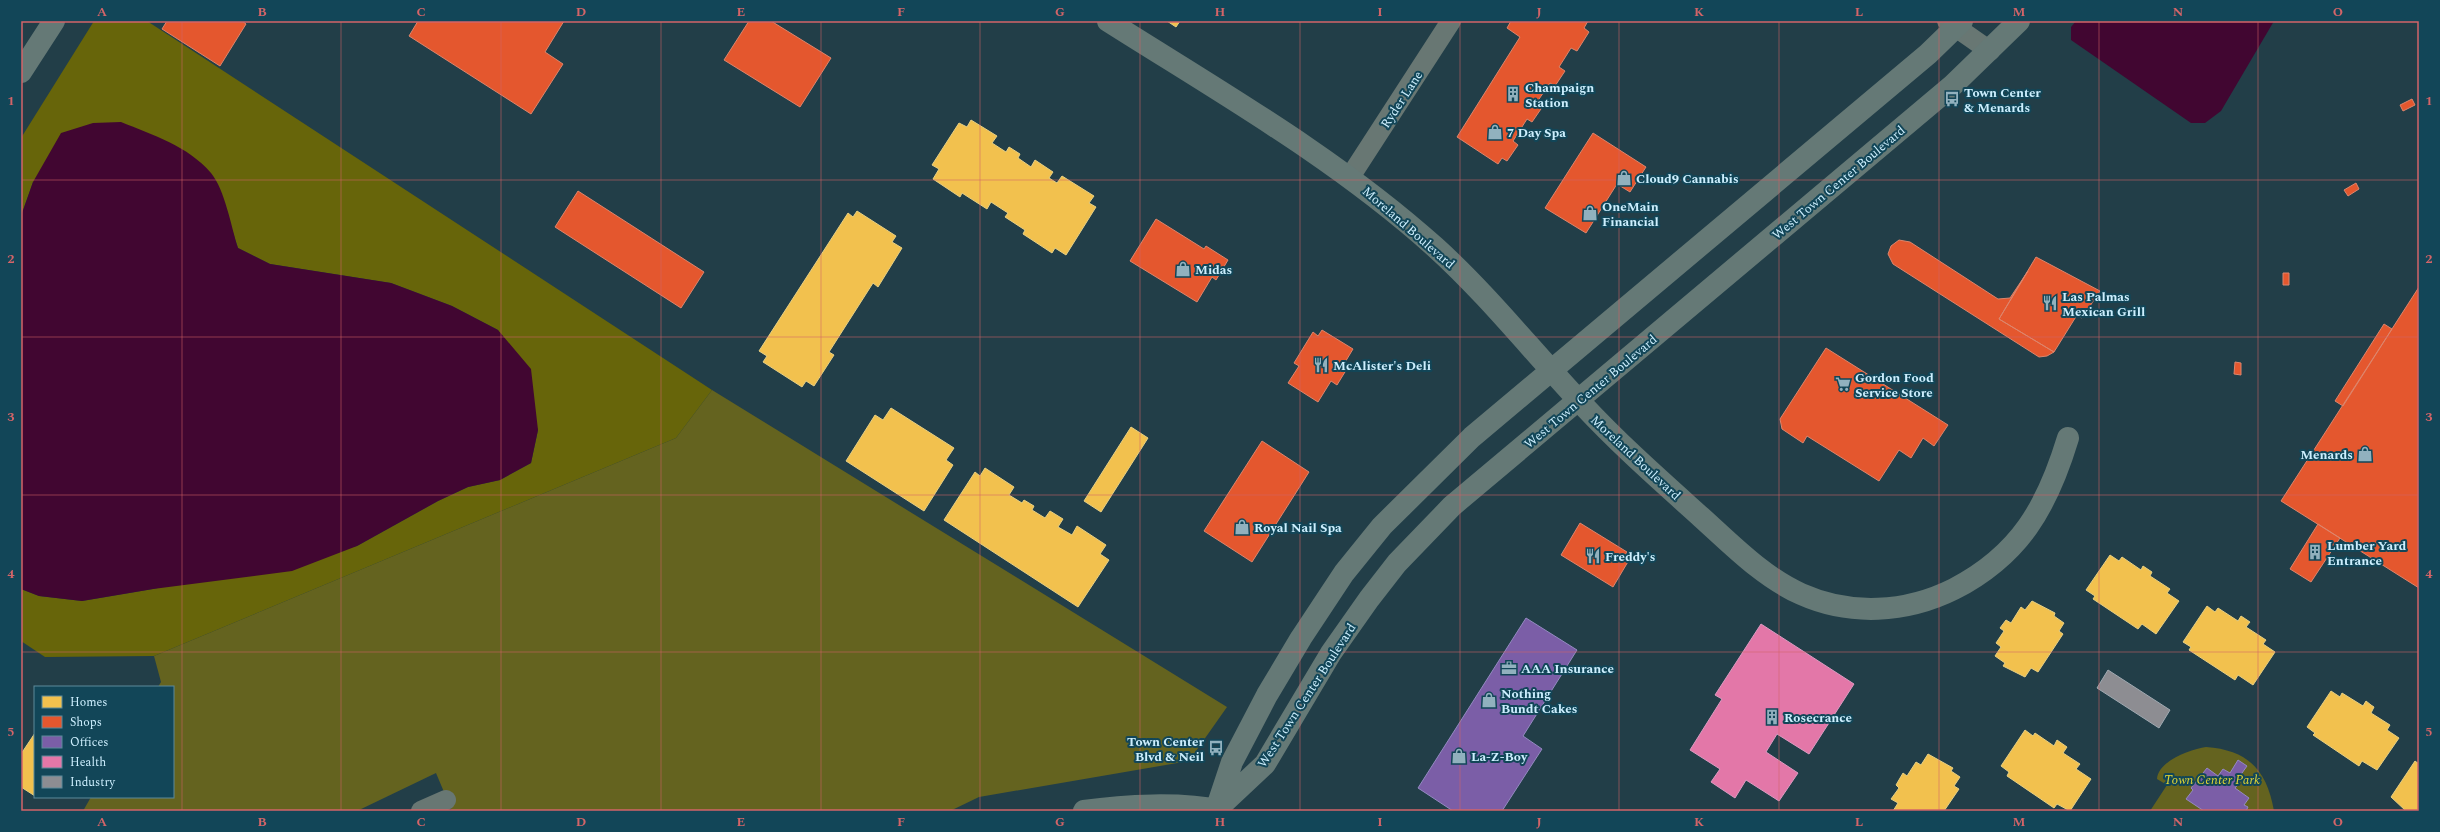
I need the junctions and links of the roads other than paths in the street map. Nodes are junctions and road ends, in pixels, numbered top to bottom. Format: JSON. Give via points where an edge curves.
{"nodes":[{"id":1,"x":54,"y":21,"type":"edge"},
{"id":2,"x":1108,"y":21,"type":"edge"},
{"id":3,"x":1452,"y":21,"type":"edge"},
{"id":4,"x":2020,"y":21,"type":"edge"},
{"id":5,"x":1955,"y":23,"type":"edge"},
{"id":6,"x":1990,"y":51,"type":"junction"},
{"id":7,"x":21,"y":72,"type":"edge"},
{"id":8,"x":1350,"y":177,"type":"junction"},
{"id":9,"x":1552,"y":369,"type":"junction"},
{"id":10,"x":1579,"y":402,"type":"junction"},
{"id":11,"x":2068,"y":438,"type":"dead end"},
{"id":12,"x":446,"y":800,"type":"dead end"},
{"id":13,"x":421,"y":811,"type":"edge"},
{"id":14,"x":1084,"y":811,"type":"edge"},
{"id":15,"x":1218,"y":811,"type":"edge"}],
"edges":[{"from":1,"to":7,"type":"main road"},
{"from":2,"to":8,"type":"main road","name":"Moreland Boulevard","via":[[1271,123]]},
{"from":3,"to":8,"type":"street","name":"Ryder Lane"},
{"from":4,"to":6,"type":"main road","name":"West Town Center Boulevard"},
{"from":5,"to":6,"type":"street"},
{"from":5,"to":9,"type":"main road","name":"West Town Center Boulevard","via":[[1928,54]]},
{"from":6,"to":10,"type":"main road","name":"West Town Center Boulevard"},
{"from":8,"to":9,"type":"main road","name":"Moreland Boulevard","via":[[1439,250]]},
{"from":9,"to":10,"type":"main road","name":"Moreland Boulevard"},
{"from":9,"to":15,"type":"main road","name":"West Town Center Boulevard","via":[[1472,437],[1426,481],[1382,526],[1344,573],[1267,695],[1232,762]]},
{"from":10,"to":11,"type":"main road","name":"Moreland Boulevard","via":[[1690,507],[1773,578],[1800,593],[1829,604],[1850,608],[1905,607],[1936,598],[1988,569],[2026,532],[2051,488]]},
{"from":10,"to":15,"type":"main road","name":"West Town Center Boulevard","via":[[1452,506],[1398,563],[1331,652],[1265,764]]},
{"from":12,"to":13,"type":"street"},
{"from":14,"to":15,"type":"main road","via":[[1113,807]]}]}
